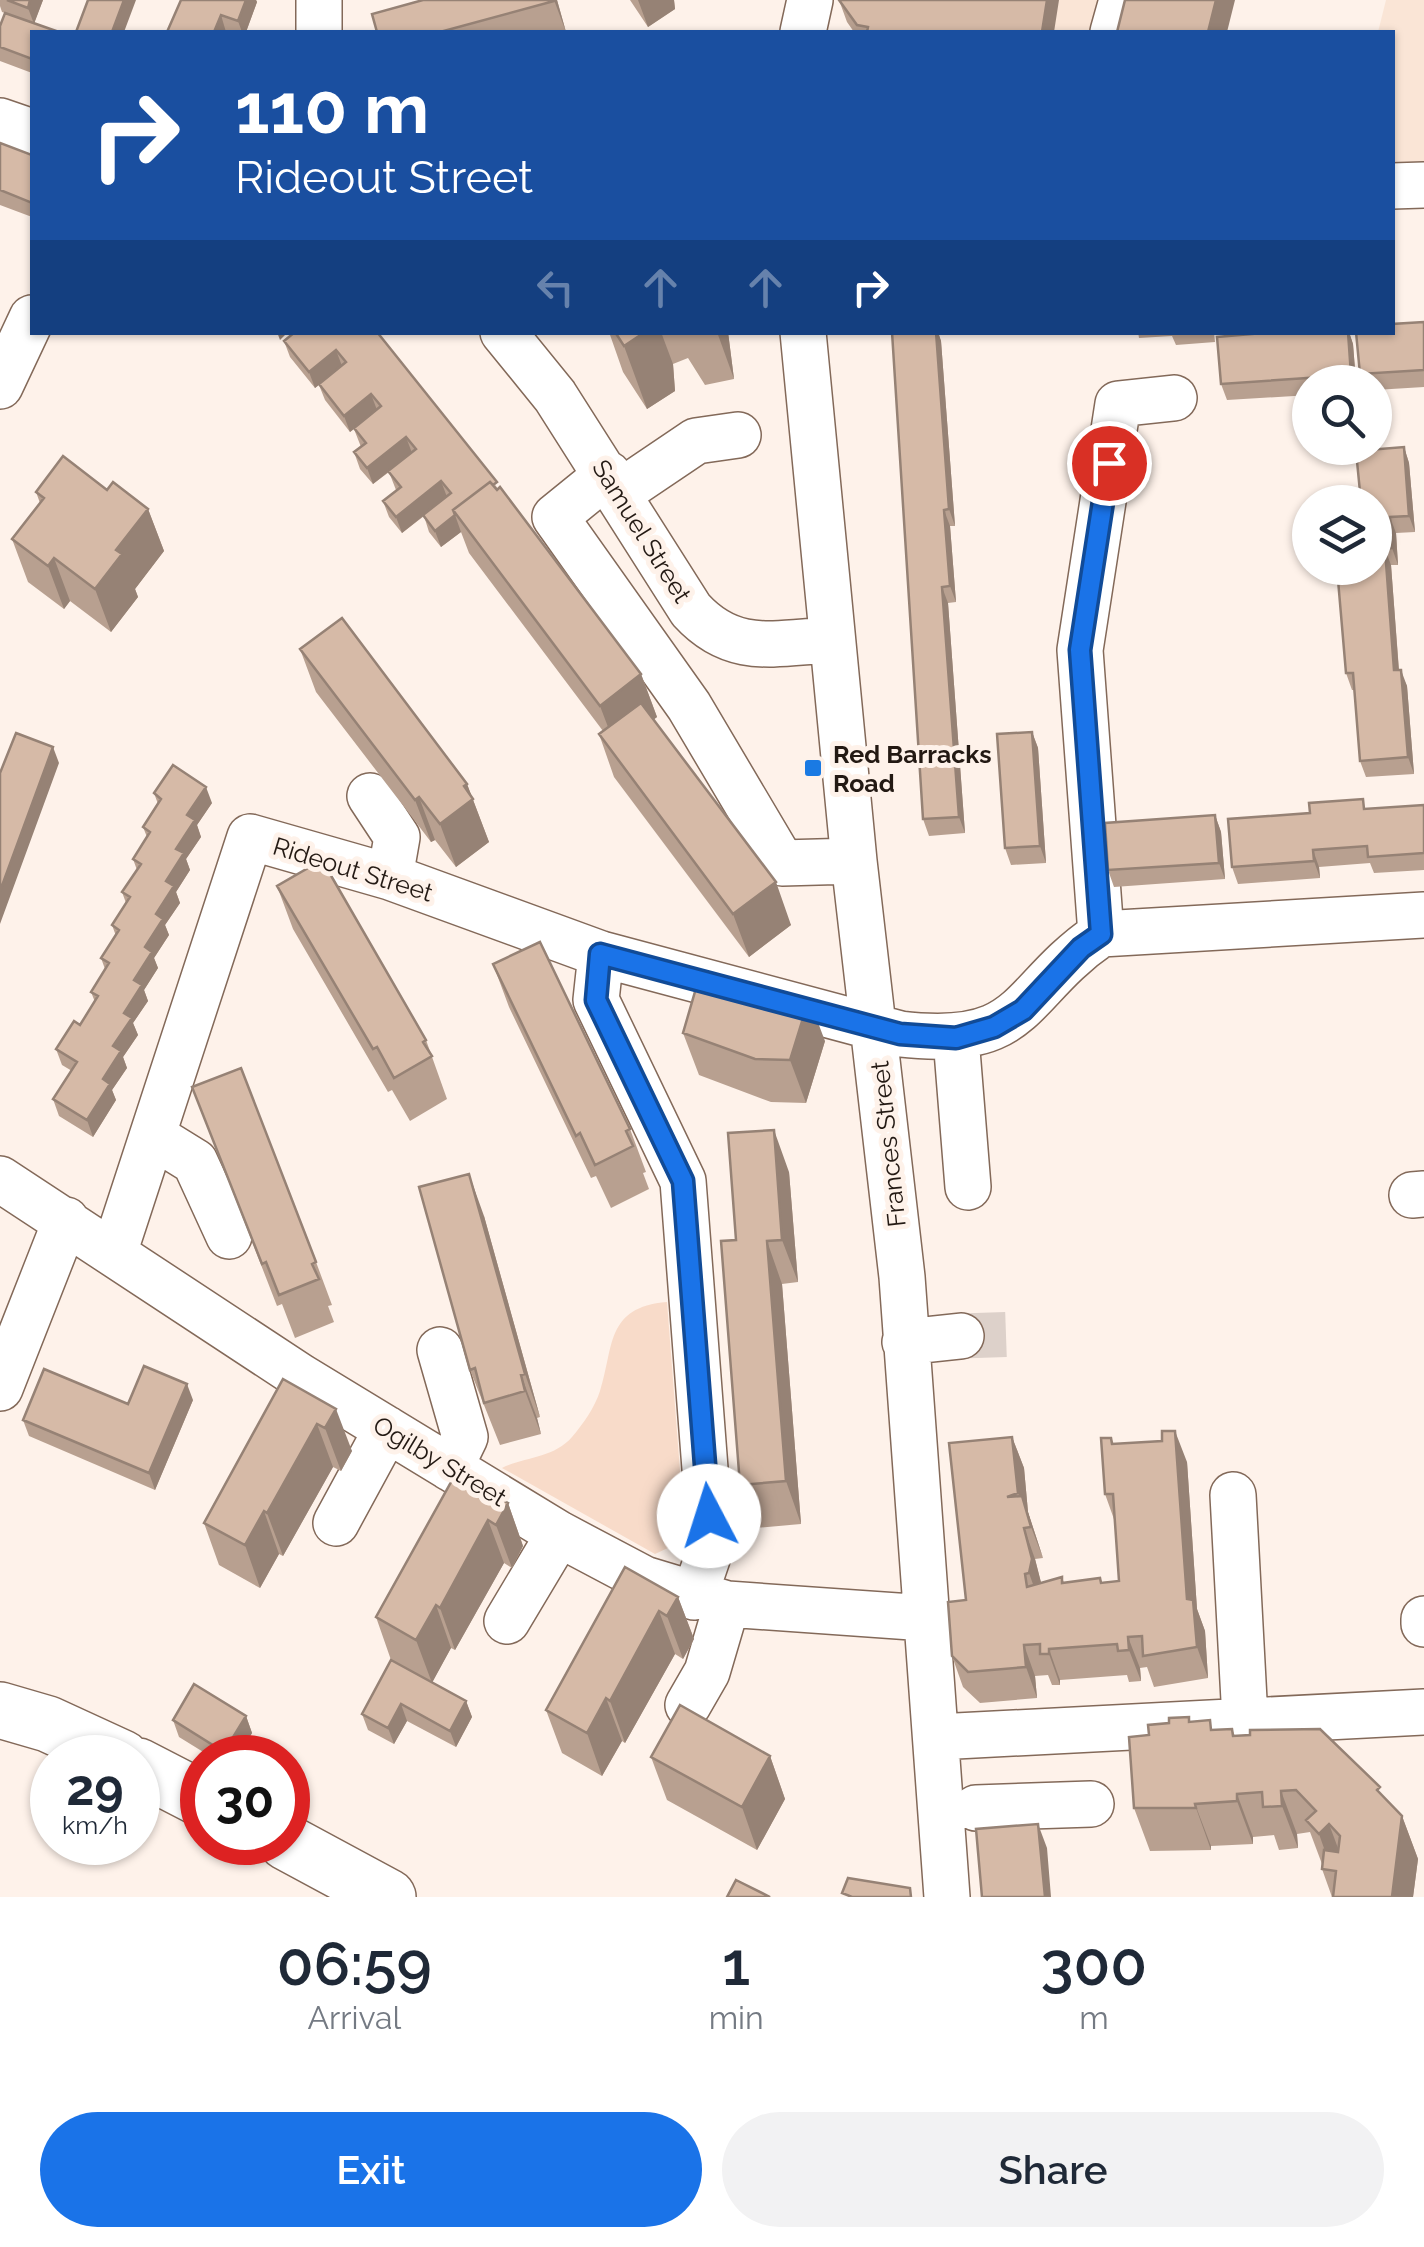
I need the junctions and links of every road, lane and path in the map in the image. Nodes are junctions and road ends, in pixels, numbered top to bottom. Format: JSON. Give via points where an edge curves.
{"nodes":[{"id":1,"x":318,"y":0,"type":"edge"},
{"id":2,"x":810,"y":0,"type":"edge"},
{"id":3,"x":1122,"y":0,"type":"edge"},
{"id":4,"x":319,"y":30,"type":"edge"},
{"id":5,"x":802,"y":30,"type":"edge"},
{"id":6,"x":1114,"y":30,"type":"edge"},
{"id":7,"x":0,"y":121,"type":"edge"},
{"id":8,"x":30,"y":131,"type":"edge"},
{"id":9,"x":1424,"y":185,"type":"edge"},
{"id":10,"x":1395,"y":186,"type":"edge"},
{"id":11,"x":30,"y":322,"type":"edge"},
{"id":12,"x":504,"y":335,"type":"edge"},
{"id":13,"x":803,"y":335,"type":"edge"},
{"id":14,"x":0,"y":386,"type":"edge"},
{"id":15,"x":1174,"y":398,"type":"dead end"},
{"id":16,"x":738,"y":434,"type":"dead end"},
{"id":17,"x":614,"y":483,"type":"junction"},
{"id":18,"x":831,"y":640,"type":"junction"},
{"id":19,"x":370,"y":796,"type":"dead end"},
{"id":20,"x":854,"y":861,"type":"junction"},
{"id":21,"x":390,"y":877,"type":"junction"},
{"id":22,"x":1424,"y":915,"type":"edge"},
{"id":23,"x":1101,"y":934,"type":"junction"},
{"id":24,"x":600,"y":954,"type":"junction"},
{"id":25,"x":875,"y":1026,"type":"junction"},
{"id":26,"x":956,"y":1038,"type":"junction"},
{"id":27,"x":154,"y":1136,"type":"junction"},
{"id":28,"x":0,"y":1180,"type":"edge"},
{"id":29,"x":968,"y":1187,"type":"dead end"},
{"id":30,"x":66,"y":1220,"type":"junction"},
{"id":31,"x":229,"y":1236,"type":"edge"},
{"id":32,"x":114,"y":1253,"type":"junction"},
{"id":33,"x":960,"y":1336,"type":"tunnel mouth"},
{"id":34,"x":905,"y":1342,"type":"junction"},
{"id":35,"x":440,"y":1350,"type":"dead end"},
{"id":36,"x":0,"y":1388,"type":"edge"},
{"id":37,"x":387,"y":1430,"type":"junction"},
{"id":38,"x":450,"y":1468,"type":"junction"},
{"id":39,"x":1233,"y":1496,"type":"dead end"},
{"id":40,"x":336,"y":1523,"type":"dead end"},
{"id":41,"x":560,"y":1534,"type":"junction"},
{"id":42,"x":711,"y":1601,"type":"junction"},
{"id":43,"x":926,"y":1618,"type":"junction"},
{"id":44,"x":507,"y":1621,"type":"dead end"},
{"id":45,"x":688,"y":1705,"type":"edge"},
{"id":46,"x":0,"y":1710,"type":"edge"},
{"id":47,"x":1424,"y":1712,"type":"edge"},
{"id":48,"x":1244,"y":1719,"type":"junction"},
{"id":49,"x":1034,"y":1731,"type":"junction"},
{"id":50,"x":72,"y":1735,"type":"edge"},
{"id":51,"x":937,"y":1737,"type":"junction"},
{"id":52,"x":1091,"y":1804,"type":"dead end"},
{"id":53,"x":1040,"y":1806,"type":"junction"},
{"id":54,"x":976,"y":1808,"type":"dead end"},
{"id":55,"x":310,"y":1855,"type":"edge"},
{"id":56,"x":388,"y":1897,"type":"edge"},
{"id":57,"x":948,"y":1897,"type":"edge"}],
"edges":[{"from":1,"to":4,"type":"street"},
{"from":2,"to":5,"type":"street"},
{"from":3,"to":6,"type":"street"},
{"from":7,"to":8,"type":"street"},
{"from":9,"to":10,"type":"street"},
{"from":11,"to":14,"type":"street"},
{"from":12,"to":17,"type":"street","name":"Samuel Street"},
{"from":13,"to":18,"type":"street","name":"Frances Street"},
{"from":15,"to":23,"type":"street","via":[[1118,404],[1080,650]]},
{"from":16,"to":17,"type":"street","via":[[696,441]]},
{"from":17,"to":18,"type":"street","name":"Samuel Street","via":[[708,628],[748,643]]},
{"from":17,"to":20,"type":"street","via":[[555,517],[689,706],[782,863]]},
{"from":18,"to":20,"type":"street","name":"Frances Street"},
{"from":19,"to":21,"type":"street","via":[[397,837]]},
{"from":20,"to":25,"type":"street","name":"Frances Street"},
{"from":21,"to":24,"type":"street","name":"Rideout Street"},
{"from":21,"to":27,"type":"street","name":"Rideout Street","via":[[250,837]]},
{"from":22,"to":23,"type":"street"},
{"from":23,"to":26,"type":"street","via":[[1023,1010]]},
{"from":24,"to":25,"type":"street","name":"Rideout Street"},
{"from":24,"to":42,"type":"street","via":[[596,1000],[683,1181]]},
{"from":25,"to":26,"type":"street"},
{"from":25,"to":34,"type":"street","name":"Frances Street"},
{"from":26,"to":29,"type":"street"},
{"from":27,"to":31,"type":"street","via":[[194,1162]]},
{"from":27,"to":32,"type":"street","name":"Rideout Street"},
{"from":28,"to":30,"type":"street","name":"Ogilby Street"},
{"from":30,"to":32,"type":"street","name":"Ogilby Street"},
{"from":30,"to":36,"type":"street"},
{"from":32,"to":37,"type":"street","name":"Ogilby Street"},
{"from":33,"to":34,"type":"street"},
{"from":34,"to":43,"type":"street","name":"Frances Street"},
{"from":35,"to":38,"type":"street","via":[[465,1437]]},
{"from":37,"to":38,"type":"street","name":"Ogilby Street"},
{"from":37,"to":40,"type":"street"},
{"from":38,"to":41,"type":"street","name":"Ogilby Street"},
{"from":39,"to":48,"type":"street"},
{"from":41,"to":42,"type":"street","name":"Ogilby Street","via":[[644,1579]]},
{"from":41,"to":44,"type":"street"},
{"from":42,"to":43,"type":"street","name":"Ogilby Street"},
{"from":42,"to":45,"type":"street","via":[[706,1672]]},
{"from":43,"to":51,"type":"street","name":"Frances Street"},
{"from":46,"to":50,"type":"main road"},
{"from":47,"to":48,"type":"street"},
{"from":48,"to":49,"type":"street"},
{"from":49,"to":51,"type":"street"},
{"from":49,"to":53,"type":"street"},
{"from":51,"to":57,"type":"street","name":"Frances Street"},
{"from":52,"to":53,"type":"street"},
{"from":53,"to":54,"type":"street"},
{"from":55,"to":56,"type":"main road"}]}
